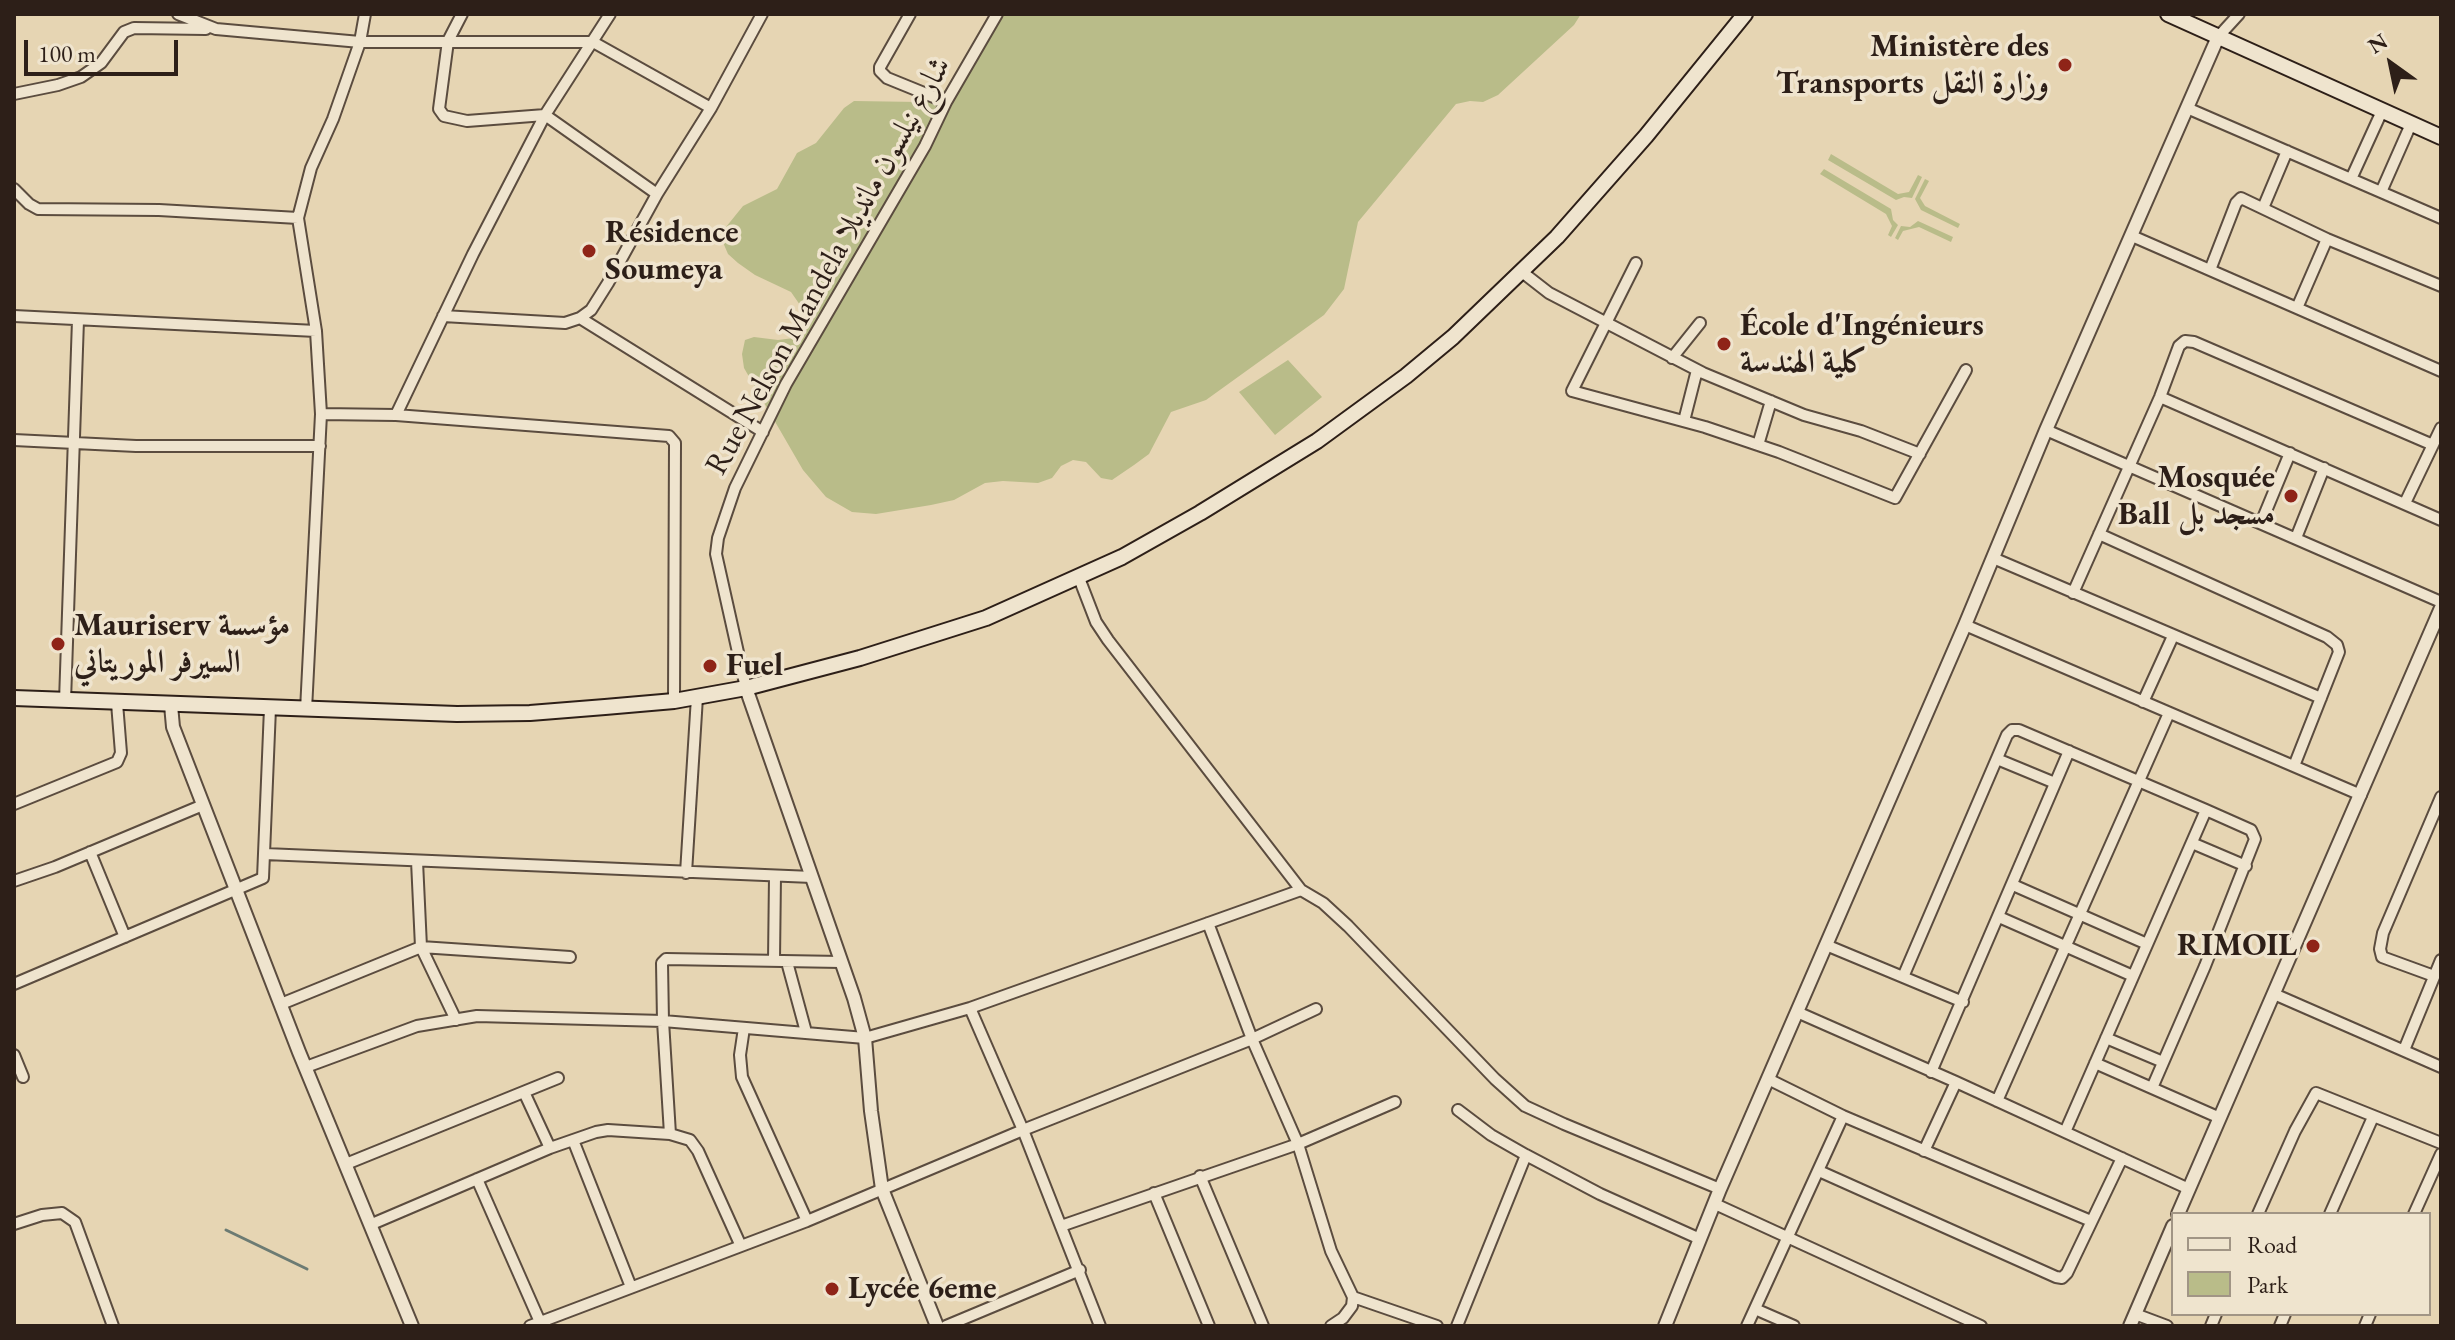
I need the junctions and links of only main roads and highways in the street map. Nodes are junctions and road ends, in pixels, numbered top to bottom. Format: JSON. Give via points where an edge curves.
{"nodes":[{"id":1,"x":1745,"y":14,"type":"edge"},
{"id":2,"x":2168,"y":14,"type":"edge"},
{"id":3,"x":2441,"y":137,"type":"edge"},
{"id":4,"x":14,"y":698,"type":"edge"}],
"edges":[{"from":1,"to":4,"type":"main road","via":[[1566,227],[1406,376],[1317,441],[1200,513],[1034,598],[860,658],[674,701],[530,713]]},
{"from":2,"to":3,"type":"main road"}]}
